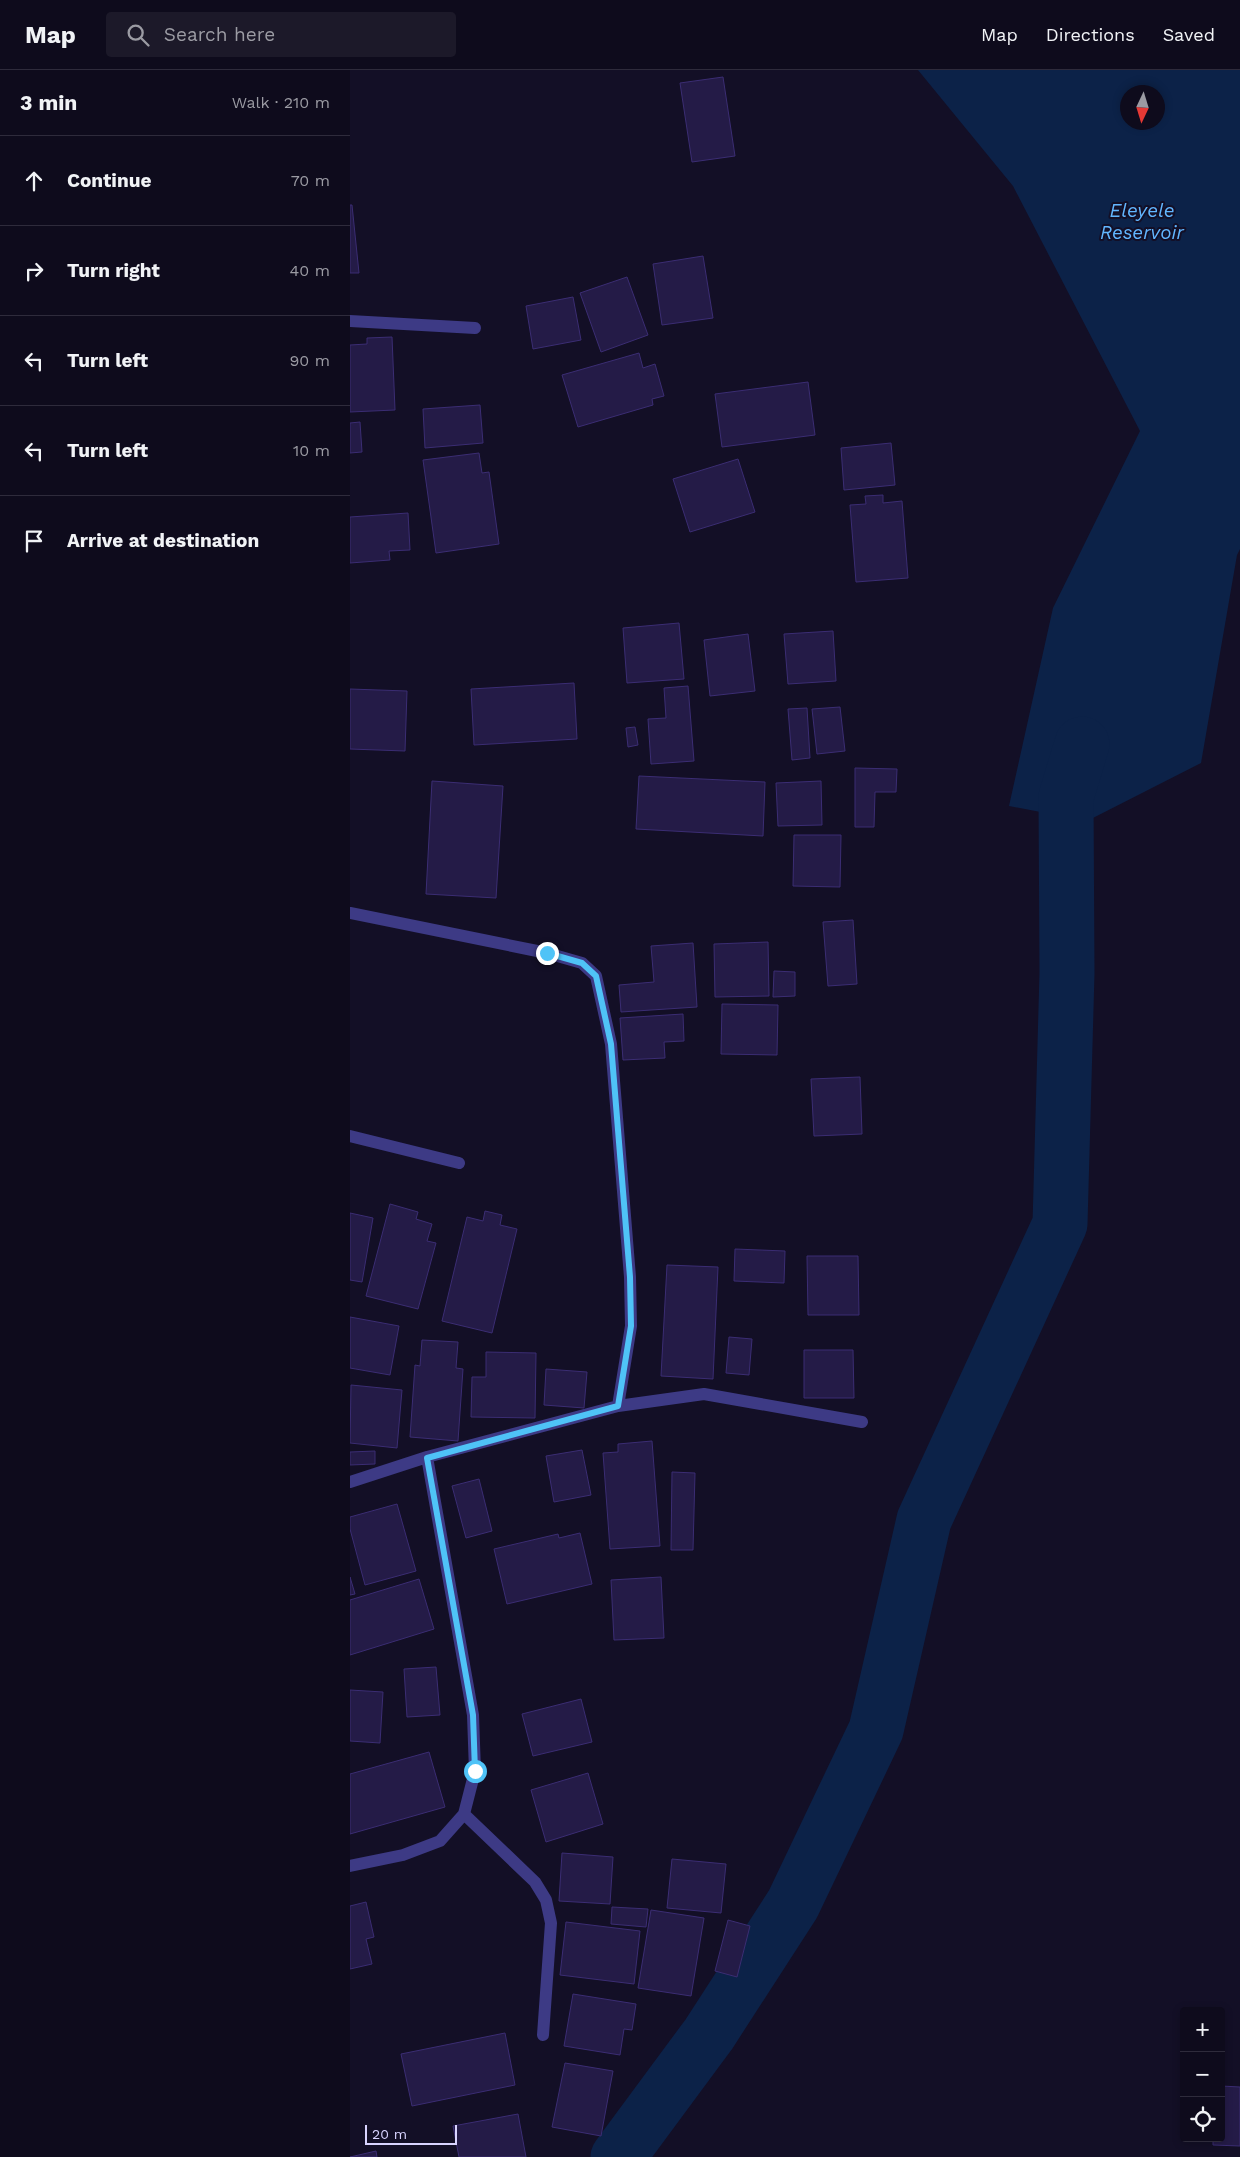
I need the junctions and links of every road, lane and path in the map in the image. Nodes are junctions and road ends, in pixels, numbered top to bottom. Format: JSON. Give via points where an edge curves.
{"nodes":[{"id":1,"x":350,"y":321,"type":"edge"},
{"id":2,"x":475,"y":328,"type":"dead end"},
{"id":3,"x":350,"y":913,"type":"edge"},
{"id":4,"x":350,"y":1136,"type":"edge"},
{"id":5,"x":459,"y":1163,"type":"dead end"},
{"id":6,"x":618,"y":1406,"type":"junction"},
{"id":7,"x":862,"y":1422,"type":"dead end"},
{"id":8,"x":427,"y":1458,"type":"junction"},
{"id":9,"x":350,"y":1482,"type":"edge"},
{"id":10,"x":464,"y":1814,"type":"junction"},
{"id":11,"x":350,"y":1866,"type":"edge"},
{"id":12,"x":543,"y":2035,"type":"dead end"}],
"edges":[{"from":1,"to":2,"type":"street"},
{"from":3,"to":6,"type":"street","via":[[547,953],[582,963],[596,976],[611,1044],[630,1277],[631,1326]]},
{"from":4,"to":5,"type":"street"},
{"from":6,"to":7,"type":"street","via":[[704,1394]]},
{"from":6,"to":8,"type":"street"},
{"from":8,"to":9,"type":"street"},
{"from":8,"to":10,"type":"street","via":[[473,1715],[475,1771]]},
{"from":10,"to":11,"type":"street","via":[[440,1841],[403,1855]]},
{"from":10,"to":12,"type":"street","via":[[535,1882],[546,1900],[551,1923]]}]}
